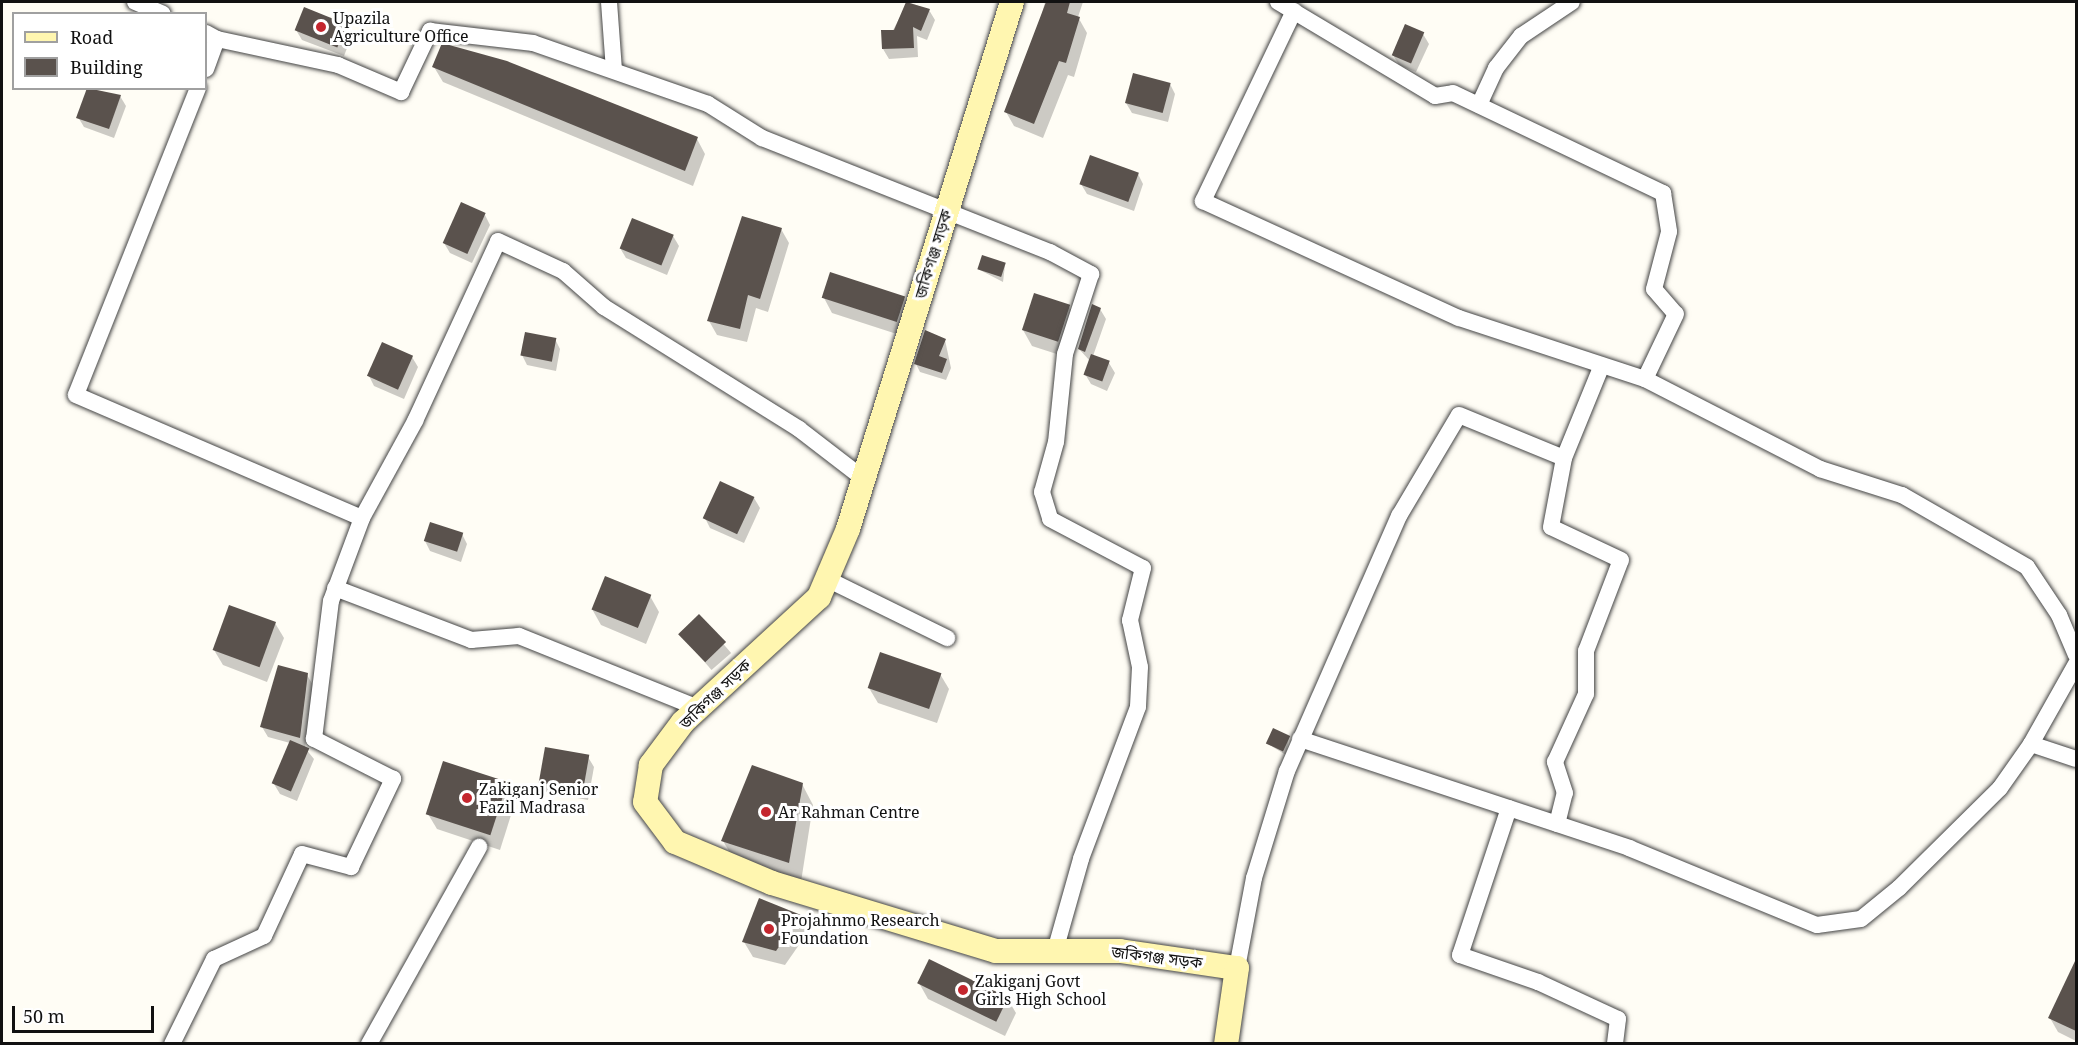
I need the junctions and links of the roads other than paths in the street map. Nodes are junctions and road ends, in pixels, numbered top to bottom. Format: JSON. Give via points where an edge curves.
{"nodes":[{"id":1,"x":135,"y":2,"type":"edge"},
{"id":2,"x":609,"y":2,"type":"edge"},
{"id":3,"x":1012,"y":2,"type":"edge"},
{"id":4,"x":1278,"y":2,"type":"edge"},
{"id":5,"x":1572,"y":2,"type":"edge"},
{"id":6,"x":1294,"y":11,"type":"junction"},
{"id":7,"x":158,"y":12,"type":"edge"},
{"id":8,"x":211,"y":36,"type":"edge"},
{"id":9,"x":207,"y":62,"type":"edge"},
{"id":10,"x":614,"y":70,"type":"junction"},
{"id":11,"x":197,"y":90,"type":"edge"},
{"id":12,"x":1479,"y":105,"type":"junction"},
{"id":13,"x":947,"y":210,"type":"junction"},
{"id":14,"x":1602,"y":365,"type":"junction"},
{"id":15,"x":1645,"y":380,"type":"junction"},
{"id":16,"x":1564,"y":458,"type":"junction"},
{"id":17,"x":864,"y":479,"type":"junction"},
{"id":18,"x":362,"y":519,"type":"junction"},
{"id":19,"x":827,"y":579,"type":"junction"},
{"id":20,"x":335,"y":588,"type":"junction"},
{"id":21,"x":946,"y":638,"type":"dead end"},
{"id":22,"x":2076,"y":655,"type":"edge"},
{"id":23,"x":2076,"y":664,"type":"edge"},
{"id":24,"x":698,"y":708,"type":"junction"},
{"id":25,"x":1300,"y":739,"type":"junction"},
{"id":26,"x":2031,"y":744,"type":"junction"},
{"id":27,"x":2076,"y":759,"type":"edge"},
{"id":28,"x":1509,"y":808,"type":"junction"},
{"id":29,"x":1557,"y":824,"type":"junction"},
{"id":30,"x":479,"y":848,"type":"dead end"},
{"id":31,"x":1055,"y":951,"type":"junction"},
{"id":32,"x":1237,"y":968,"type":"junction"},
{"id":33,"x":172,"y":1044,"type":"edge"},
{"id":34,"x":369,"y":1044,"type":"edge"},
{"id":35,"x":1226,"y":1044,"type":"edge"},
{"id":36,"x":1615,"y":1044,"type":"edge"}],
"edges":[{"from":1,"to":7,"type":"street"},
{"from":2,"to":10,"type":"street"},
{"from":3,"to":13,"type":"main road","name":"জকিগঞ্জ সড়ক"},
{"from":4,"to":6,"type":"street"},
{"from":5,"to":12,"type":"street","via":[[1521,36],[1496,68]]},
{"from":6,"to":12,"type":"street","via":[[1435,96],[1453,93]]},
{"from":6,"to":14,"type":"street","via":[[1203,201],[1459,318]]},
{"from":8,"to":9,"type":"street"},
{"from":8,"to":10,"type":"street","via":[[338,65],[401,92],[430,31],[533,43]]},
{"from":10,"to":13,"type":"street","via":[[708,104],[762,138]]},
{"from":11,"to":18,"type":"street","via":[[76,395]]},
{"from":12,"to":15,"type":"street","via":[[1663,193],[1669,231],[1654,289],[1676,314]]},
{"from":13,"to":17,"type":"main road","name":"জকিগঞ্জ সড়ক"},
{"from":13,"to":31,"type":"street","via":[[1091,274],[1065,354],[1056,442],[1042,492],[1050,519],[1143,568],[1130,620],[1140,666],[1138,707],[1081,859]]},
{"from":14,"to":15,"type":"street"},
{"from":14,"to":16,"type":"street"},
{"from":15,"to":22,"type":"street","via":[[1820,469],[1902,495],[2027,567],[2059,615]]},
{"from":16,"to":25,"type":"street","via":[[1459,415],[1399,516]]},
{"from":16,"to":29,"type":"street","via":[[1551,527],[1596,544],[1621,560],[1586,651],[1586,694],[1554,762],[1565,793]]},
{"from":17,"to":18,"type":"street","via":[[799,429],[604,306],[563,271],[498,241],[416,421]]},
{"from":17,"to":19,"type":"main road","name":"জকিগঞ্জ সড়ক"},
{"from":18,"to":20,"type":"street"},
{"from":19,"to":21,"type":"street"},
{"from":19,"to":24,"type":"main road","name":"জকিগঞ্জ সড়ক","via":[[819,597]]},
{"from":20,"to":24,"type":"street","via":[[471,640],[519,636]]},
{"from":20,"to":33,"type":"street","via":[[314,739],[393,779],[351,867],[302,855],[264,936],[214,960]]},
{"from":23,"to":26,"type":"street"},
{"from":24,"to":31,"type":"main road","name":"জকিগঞ্জ সড়ক","via":[[651,765],[645,802],[675,842],[772,883],[996,951]]},
{"from":25,"to":28,"type":"street"},
{"from":25,"to":32,"type":"street","via":[[1254,878]]},
{"from":26,"to":27,"type":"street"},
{"from":26,"to":29,"type":"street","via":[[2000,788],[1861,919],[1817,925],[1761,898]]},
{"from":28,"to":29,"type":"street"},
{"from":28,"to":36,"type":"street","via":[[1460,956],[1538,982],[1618,1019]]},
{"from":30,"to":34,"type":"street"},
{"from":31,"to":32,"type":"main road","name":"জকিগঞ্জ সড়ক","via":[[1120,951]]},
{"from":32,"to":35,"type":"main road"}]}
